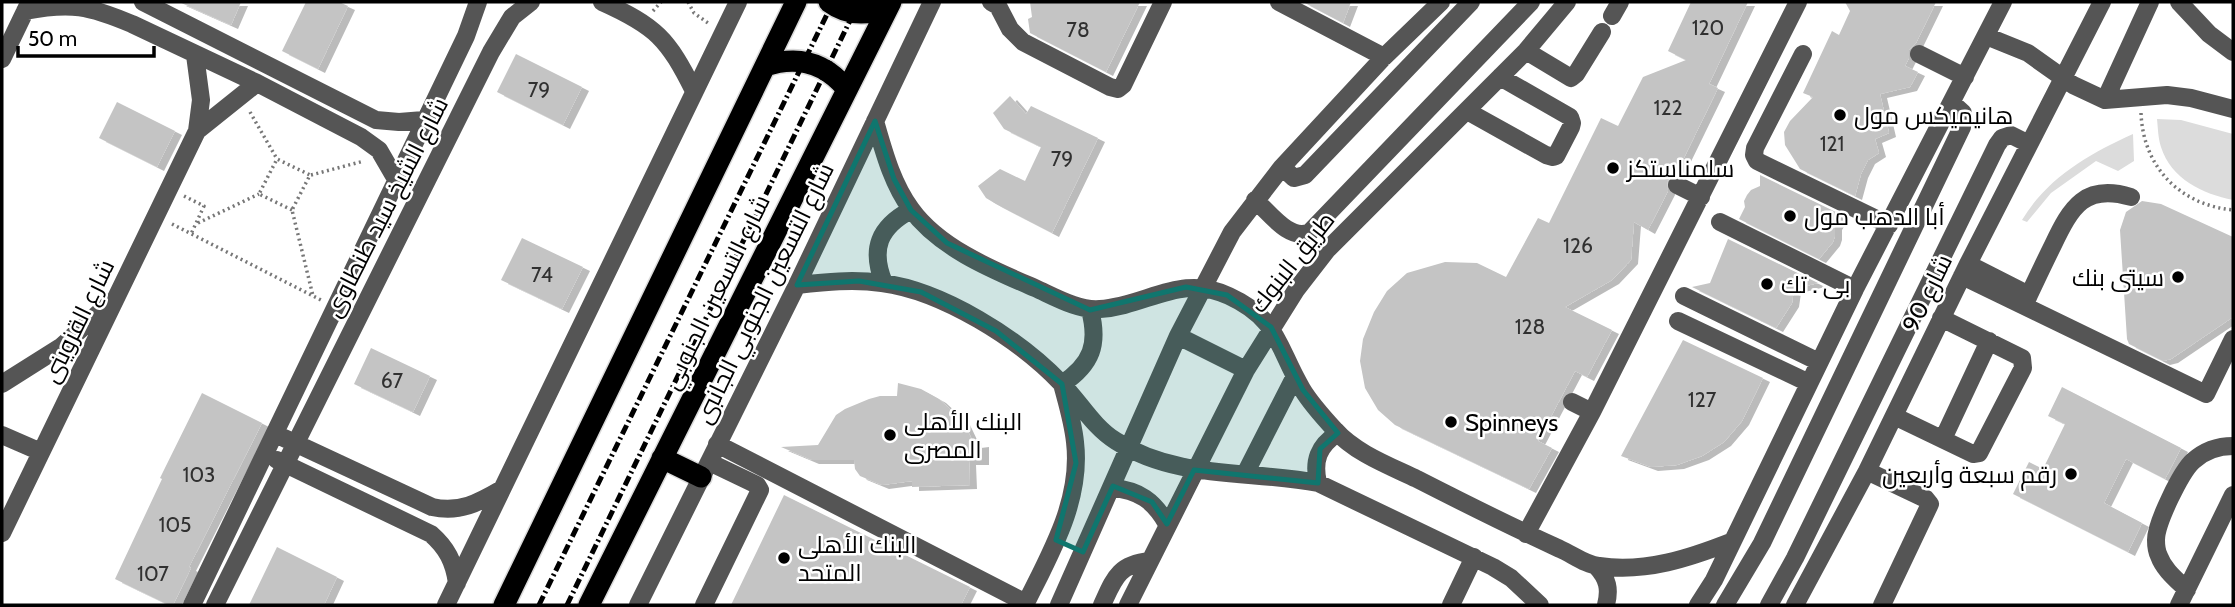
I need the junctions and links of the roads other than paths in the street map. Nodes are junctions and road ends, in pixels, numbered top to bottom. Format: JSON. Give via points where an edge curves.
{"nodes":[{"id":1,"x":143,"y":2,"type":"edge"},
{"id":2,"x":478,"y":2,"type":"edge"},
{"id":3,"x":531,"y":2,"type":"edge"},
{"id":4,"x":602,"y":2,"type":"edge"},
{"id":5,"x":738,"y":2,"type":"edge"},
{"id":6,"x":796,"y":2,"type":"edge"},
{"id":7,"x":829,"y":2,"type":"edge"},
{"id":8,"x":932,"y":2,"type":"edge"},
{"id":9,"x":1163,"y":2,"type":"edge"},
{"id":10,"x":1279,"y":2,"type":"edge"},
{"id":11,"x":1441,"y":2,"type":"edge"},
{"id":12,"x":1471,"y":2,"type":"edge"},
{"id":13,"x":1531,"y":2,"type":"edge"},
{"id":14,"x":1567,"y":2,"type":"edge"},
{"id":15,"x":1798,"y":2,"type":"edge"},
{"id":16,"x":2102,"y":2,"type":"edge"},
{"id":17,"x":2150,"y":2,"type":"edge"},
{"id":18,"x":2179,"y":2,"type":"edge"},
{"id":19,"x":2000,"y":3,"type":"edge"},
{"id":20,"x":889,"y":5,"type":"edge"},
{"id":21,"x":999,"y":5,"type":"edge"},
{"id":22,"x":27,"y":6,"type":"edge"},
{"id":23,"x":1602,"y":32,"type":"dead end"},
{"id":24,"x":1986,"y":36,"type":"junction"},
{"id":25,"x":1526,"y":51,"type":"junction"},
{"id":26,"x":2233,"y":51,"type":"edge"},
{"id":27,"x":1803,"y":54,"type":"dead end"},
{"id":28,"x":1919,"y":54,"type":"dead end"},
{"id":29,"x":195,"y":55,"type":"junction"},
{"id":30,"x":1384,"y":57,"type":"junction"},
{"id":31,"x":2,"y":59,"type":"edge"},
{"id":32,"x":765,"y":66,"type":"junction"},
{"id":33,"x":1500,"y":77,"type":"junction"},
{"id":34,"x":1965,"y":77,"type":"junction"},
{"id":35,"x":2064,"y":77,"type":"junction"},
{"id":36,"x":257,"y":83,"type":"junction"},
{"id":37,"x":846,"y":88,"type":"junction"},
{"id":38,"x":694,"y":91,"type":"junction"},
{"id":39,"x":2105,"y":100,"type":"junction"},
{"id":40,"x":1952,"y":103,"type":"junction"},
{"id":41,"x":2233,"y":109,"type":"edge"},
{"id":42,"x":357,"y":111,"type":"junction"},
{"id":43,"x":1467,"y":111,"type":"junction"},
{"id":44,"x":424,"y":120,"type":"junction"},
{"id":45,"x":875,"y":121,"type":"junction"},
{"id":46,"x":348,"y":130,"type":"junction"},
{"id":47,"x":197,"y":131,"type":"junction"},
{"id":48,"x":2029,"y":144,"type":"junction"},
{"id":49,"x":1282,"y":167,"type":"junction"},
{"id":50,"x":397,"y":181,"type":"junction"},
{"id":51,"x":1677,"y":185,"type":"dead end"},
{"id":52,"x":1701,"y":197,"type":"junction"},
{"id":53,"x":2131,"y":197,"type":"dead end"},
{"id":54,"x":1255,"y":200,"type":"junction"},
{"id":55,"x":911,"y":210,"type":"junction"},
{"id":56,"x":1720,"y":222,"type":"dead end"},
{"id":57,"x":1889,"y":225,"type":"junction"},
{"id":58,"x":1965,"y":270,"type":"junction"},
{"id":59,"x":884,"y":283,"type":"junction"},
{"id":60,"x":797,"y":285,"type":"junction"},
{"id":61,"x":1202,"y":287,"type":"junction"},
{"id":62,"x":1855,"y":289,"type":"junction"},
{"id":63,"x":1684,"y":296,"type":"dead end"},
{"id":64,"x":117,"y":298,"type":"junction"},
{"id":65,"x":2026,"y":300,"type":"junction"},
{"id":66,"x":1090,"y":310,"type":"junction"},
{"id":67,"x":1941,"y":318,"type":"junction"},
{"id":68,"x":1678,"y":321,"type":"dead end"},
{"id":69,"x":1271,"y":327,"type":"junction"},
{"id":70,"x":1178,"y":336,"type":"junction"},
{"id":71,"x":2233,"y":339,"type":"edge"},
{"id":72,"x":1989,"y":341,"type":"junction"},
{"id":73,"x":1819,"y":362,"type":"junction"},
{"id":74,"x":1245,"y":370,"type":"junction"},
{"id":75,"x":1295,"y":376,"type":"junction"},
{"id":76,"x":1809,"y":383,"type":"junction"},
{"id":77,"x":2,"y":384,"type":"edge"},
{"id":78,"x":1062,"y":384,"type":"junction"},
{"id":79,"x":1572,"y":402,"type":"dead end"},
{"id":80,"x":1592,"y":412,"type":"junction"},
{"id":81,"x":1894,"y":416,"type":"junction"},
{"id":82,"x":274,"y":433,"type":"junction"},
{"id":83,"x":1338,"y":433,"type":"junction"},
{"id":84,"x":2,"y":435,"type":"edge"},
{"id":85,"x":1943,"y":439,"type":"junction"},
{"id":86,"x":295,"y":443,"type":"junction"},
{"id":87,"x":717,"y":444,"type":"junction"},
{"id":88,"x":2233,"y":446,"type":"edge"},
{"id":89,"x":1130,"y":448,"type":"junction"},
{"id":90,"x":41,"y":453,"type":"junction"},
{"id":91,"x":264,"y":453,"type":"junction"},
{"id":92,"x":663,"y":457,"type":"junction"},
{"id":93,"x":286,"y":464,"type":"junction"},
{"id":94,"x":705,"y":469,"type":"junction"},
{"id":95,"x":1194,"y":470,"type":"junction"},
{"id":96,"x":1867,"y":471,"type":"junction"},
{"id":97,"x":1245,"y":474,"type":"junction"},
{"id":98,"x":1318,"y":483,"type":"junction"},
{"id":99,"x":1112,"y":488,"type":"junction"},
{"id":100,"x":502,"y":489,"type":"junction"},
{"id":101,"x":2233,"y":495,"type":"edge"},
{"id":102,"x":1167,"y":524,"type":"junction"},
{"id":103,"x":2,"y":533,"type":"edge"},
{"id":104,"x":1526,"y":534,"type":"junction"},
{"id":105,"x":1056,"y":540,"type":"junction"},
{"id":106,"x":1733,"y":541,"type":"junction"},
{"id":107,"x":1083,"y":552,"type":"junction"},
{"id":108,"x":1474,"y":557,"type":"junction"},
{"id":109,"x":1150,"y":561,"type":"junction"},
{"id":110,"x":1596,"y":566,"type":"junction"},
{"id":111,"x":457,"y":583,"type":"junction"},
{"id":112,"x":2183,"y":597,"type":"edge"},
{"id":113,"x":641,"y":601,"type":"edge"},
{"id":114,"x":1025,"y":604,"type":"edge"},
{"id":115,"x":192,"y":605,"type":"edge"},
{"id":116,"x":215,"y":605,"type":"edge"},
{"id":117,"x":446,"y":605,"type":"edge"},
{"id":118,"x":504,"y":605,"type":"edge"},
{"id":119,"x":589,"y":605,"type":"edge"},
{"id":120,"x":660,"y":605,"type":"edge"},
{"id":121,"x":704,"y":605,"type":"edge"},
{"id":122,"x":1059,"y":605,"type":"edge"},
{"id":123,"x":1102,"y":605,"type":"edge"},
{"id":124,"x":1128,"y":605,"type":"edge"},
{"id":125,"x":1451,"y":605,"type":"edge"},
{"id":126,"x":1539,"y":605,"type":"edge"},
{"id":127,"x":1606,"y":605,"type":"edge"},
{"id":128,"x":1698,"y":605,"type":"edge"},
{"id":129,"x":1726,"y":605,"type":"edge"},
{"id":130,"x":1769,"y":605,"type":"edge"},
{"id":131,"x":1795,"y":605,"type":"edge"},
{"id":132,"x":1882,"y":605,"type":"edge"}],
"edges":[{"from":1,"to":42,"type":"street"},
{"from":2,"to":44,"type":"street","name":"شارع الشيخ سيد طنطاوى"},
{"from":3,"to":86,"type":"street","name":"شارع الشيخ سيد طنطاوى","via":[[512,17],[491,52]]},
{"from":4,"to":38,"type":"street","via":[[656,31],[671,48]]},
{"from":5,"to":38,"type":"street"},
{"from":6,"to":32,"type":"highway"},
{"from":7,"to":20,"type":"highway","via":[[856,14]]},
{"from":8,"to":45,"type":"street","name":"شارع التسعين الجنوبي الجانبى"},
{"from":9,"to":21,"type":"street","via":[[1118,89],[1023,42],[1010,29]]},
{"from":10,"to":30,"type":"street"},
{"from":11,"to":30,"type":"street"},
{"from":12,"to":49,"type":"street","name":"طريق البنوك","via":[[1305,175],[1294,178]]},
{"from":13,"to":54,"type":"street","via":[[1310,232],[1294,234]]},
{"from":14,"to":25,"type":"street","name":"طريق البنوك"},
{"from":15,"to":52,"type":"street"},
{"from":16,"to":35,"type":"street","name":"شارع 90"},
{"from":17,"to":39,"type":"street"},
{"from":18,"to":26,"type":"street","via":[[2209,34]]},
{"from":19,"to":24,"type":"street"},
{"from":20,"to":37,"type":"highway","name":"شارع التسعين الجنوبي"},
{"from":22,"to":29,"type":"street","via":[[71,5],[91,10]]},
{"from":22,"to":31,"type":"street"},
{"from":23,"to":25,"type":"street","via":[[1571,78]]},
{"from":24,"to":34,"type":"street"},
{"from":24,"to":35,"type":"street","via":[[2028,53]]},
{"from":25,"to":33,"type":"street","name":"طريق البنوك"},
{"from":27,"to":57,"type":"street","via":[[1755,148],[1757,161]]},
{"from":28,"to":34,"type":"street"},
{"from":29,"to":36,"type":"street"},
{"from":29,"to":47,"type":"street","name":"شارع القزوينى","via":[[201,100]]},
{"from":30,"to":49,"type":"street"},
{"from":32,"to":37,"type":"highway","via":[[803,61],[828,70]]},
{"from":32,"to":118,"type":"highway"},
{"from":33,"to":43,"type":"street","name":"طريق البنوك"},
{"from":33,"to":43,"type":"street","via":[[1570,117],[1571,127],[1556,156],[1546,155]]},
{"from":34,"to":40,"type":"street"},
{"from":35,"to":39,"type":"street"},
{"from":35,"to":48,"type":"street","name":"شارع 90"},
{"from":36,"to":46,"type":"street"},
{"from":36,"to":47,"type":"street","name":"شارع القزوينى"},
{"from":37,"to":92,"type":"highway","name":"شارع التسعين الجنوبي"},
{"from":38,"to":100,"type":"street"},
{"from":39,"to":41,"type":"street","via":[[2166,95]]},
{"from":40,"to":57,"type":"street"},
{"from":40,"to":129,"type":"street","via":[[1962,113],[1962,127],[1762,543]]},
{"from":42,"to":44,"type":"street","via":[[376,120]]},
{"from":42,"to":46,"type":"street"},
{"from":43,"to":69,"type":"street","name":"طريق البنوك","via":[[1327,250]]},
{"from":44,"to":50,"type":"street","name":"شارع الشيخ سيد طنطاوى"},
{"from":45,"to":55,"type":"street","via":[[894,178]]},
{"from":45,"to":60,"type":"street","name":"شارع التسعين الجنوبي الجانبى"},
{"from":46,"to":50,"type":"street","via":[[379,150]]},
{"from":47,"to":64,"type":"street","name":"شارع القزوينى"},
{"from":48,"to":58,"type":"street","name":"شارع 90"},
{"from":48,"to":130,"type":"street","via":[[2011,135],[1997,145]]},
{"from":49,"to":54,"type":"street"},
{"from":50,"to":82,"type":"street","name":"شارع الشيخ سيد طنطاوى"},
{"from":51,"to":52,"type":"street"},
{"from":52,"to":80,"type":"street"},
{"from":53,"to":65,"type":"street","via":[[2099,193],[2072,209]]},
{"from":54,"to":61,"type":"street"},
{"from":55,"to":59,"type":"street","via":[[895,218],[877,248],[877,266]]},
{"from":55,"to":66,"type":"street","via":[[947,243],[1018,281]]},
{"from":56,"to":62,"type":"street"},
{"from":57,"to":62,"type":"street"},
{"from":58,"to":65,"type":"street"},
{"from":58,"to":67,"type":"street","name":"شارع 90"},
{"from":59,"to":60,"type":"street"},
{"from":59,"to":78,"type":"street","via":[[922,292],[979,321]]},
{"from":60,"to":87,"type":"street","name":"شارع التسعين الجنوبي الجانبى"},
{"from":61,"to":66,"type":"street"},
{"from":61,"to":69,"type":"street","via":[[1250,307]]},
{"from":61,"to":70,"type":"street"},
{"from":62,"to":73,"type":"street"},
{"from":63,"to":73,"type":"street"},
{"from":64,"to":77,"type":"street","via":[[62,346]]},
{"from":64,"to":90,"type":"street","name":"شارع القزوينى"},
{"from":65,"to":71,"type":"street","via":[[2206,394]]},
{"from":66,"to":78,"type":"street","via":[[1093,344],[1087,360]]},
{"from":67,"to":72,"type":"street"},
{"from":67,"to":81,"type":"street","name":"شارع 90"},
{"from":68,"to":76,"type":"street"},
{"from":69,"to":74,"type":"street","name":"طريق البنوك"},
{"from":69,"to":75,"type":"street"},
{"from":70,"to":74,"type":"street"},
{"from":70,"to":89,"type":"street"},
{"from":72,"to":85,"type":"street"},
{"from":72,"to":85,"type":"street","via":[[2022,358],[2023,368],[1979,453]]},
{"from":73,"to":76,"type":"street"},
{"from":74,"to":95,"type":"street","name":"طريق البنوك"},
{"from":75,"to":83,"type":"street"},
{"from":75,"to":97,"type":"street"},
{"from":76,"to":106,"type":"street"},
{"from":78,"to":89,"type":"street","via":[[1104,432]]},
{"from":78,"to":105,"type":"street","via":[[1073,425],[1076,463],[1068,509]]},
{"from":79,"to":80,"type":"street"},
{"from":80,"to":104,"type":"street"},
{"from":81,"to":85,"type":"street"},
{"from":81,"to":96,"type":"street","name":"شارع 90"},
{"from":82,"to":86,"type":"street"},
{"from":82,"to":91,"type":"street","name":"شارع الشيخ سيد طنطاوى"},
{"from":83,"to":98,"type":"street","via":[[1327,440],[1315,461]]},
{"from":83,"to":104,"type":"street","via":[[1388,465]]},
{"from":84,"to":90,"type":"street"},
{"from":86,"to":93,"type":"street","name":"شارع الشيخ سيد طنطاوى"},
{"from":86,"to":100,"type":"street","via":[[445,510],[471,506]]},
{"from":87,"to":94,"type":"street","name":"شارع التسعين الجنوبي الجانبى"},
{"from":87,"to":114,"type":"street"},
{"from":88,"to":112,"type":"street","via":[[2216,448],[2193,461],[2160,524],[2158,555]]},
{"from":89,"to":95,"type":"street"},
{"from":89,"to":99,"type":"street"},
{"from":90,"to":103,"type":"street","name":"شارع القزوينى"},
{"from":91,"to":93,"type":"street"},
{"from":91,"to":115,"type":"street","name":"شارع الشيخ سيد طنطاوى"},
{"from":92,"to":94,"type":"highway"},
{"from":92,"to":119,"type":"highway","name":"شارع التسعين الجنوبي"},
{"from":93,"to":111,"type":"street","via":[[431,534],[452,560]]},
{"from":93,"to":116,"type":"street","name":"شارع الشيخ سيد طنطاوى"},
{"from":94,"to":113,"type":"street","name":"شارع التسعين الجنوبي الجانبى"},
{"from":94,"to":121,"type":"street","via":[[748,480],[760,490]]},
{"from":95,"to":97,"type":"street"},
{"from":95,"to":102,"type":"street","name":"طريق البنوك"},
{"from":96,"to":131,"type":"street","name":"شارع 90"},
{"from":96,"to":132,"type":"street","via":[[1930,504]]},
{"from":97,"to":98,"type":"street"},
{"from":98,"to":108,"type":"street"},
{"from":99,"to":102,"type":"street","via":[[1143,496]]},
{"from":99,"to":107,"type":"street"},
{"from":100,"to":111,"type":"street"},
{"from":101,"to":112,"type":"street"},
{"from":102,"to":109,"type":"street","name":"طريق البنوك"},
{"from":104,"to":110,"type":"street"},
{"from":105,"to":107,"type":"street"},
{"from":105,"to":114,"type":"street"},
{"from":106,"to":110,"type":"street","via":[[1668,563]]},
{"from":106,"to":128,"type":"street"},
{"from":107,"to":122,"type":"street"},
{"from":108,"to":125,"type":"street"},
{"from":108,"to":126,"type":"street","via":[[1511,578]]},
{"from":109,"to":123,"type":"street","via":[[1121,570]]},
{"from":109,"to":124,"type":"street","name":"طريق البنوك"},
{"from":110,"to":127,"type":"street","via":[[1609,591]]},
{"from":111,"to":117,"type":"street"},
{"from":113,"to":120,"type":"street"}]}
